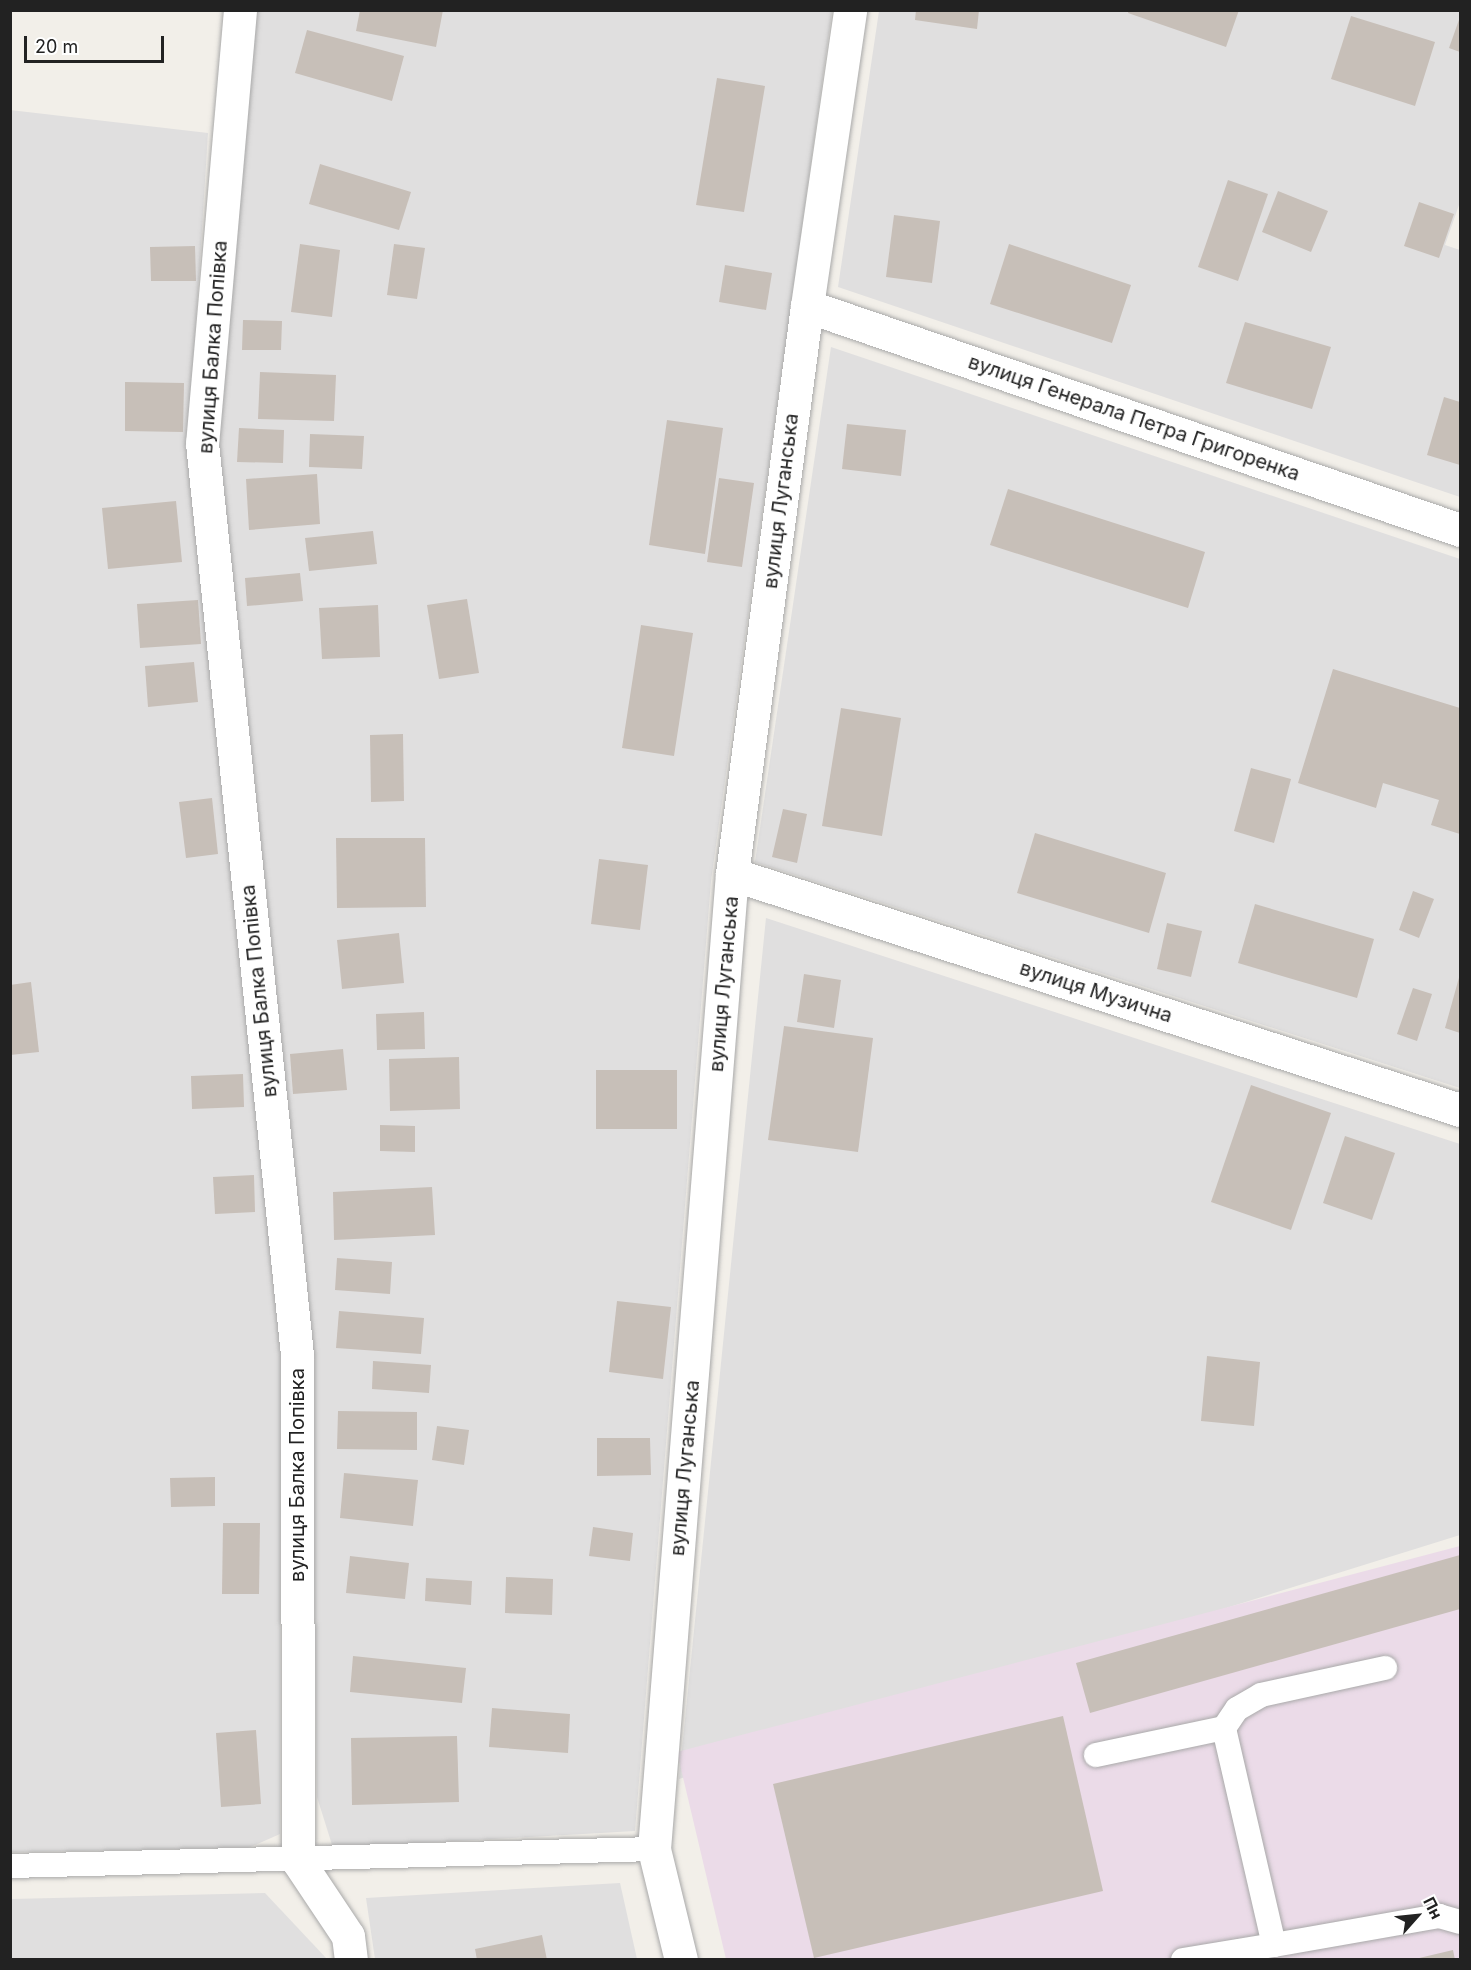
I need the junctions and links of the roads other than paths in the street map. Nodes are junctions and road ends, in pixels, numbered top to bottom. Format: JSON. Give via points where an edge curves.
{"nodes":[{"id":1,"x":240,"y":10,"type":"edge"},
{"id":2,"x":850,"y":10,"type":"edge"},
{"id":3,"x":807,"y":306,"type":"junction"},
{"id":4,"x":1461,"y":530,"type":"edge"},
{"id":5,"x":732,"y":874,"type":"junction"},
{"id":6,"x":1461,"y":1110,"type":"edge"},
{"id":7,"x":1385,"y":1668,"type":"dead end"},
{"id":8,"x":1224,"y":1728,"type":"junction"},
{"id":9,"x":1096,"y":1755,"type":"dead end"},
{"id":10,"x":654,"y":1849,"type":"junction"},
{"id":11,"x":298,"y":1861,"type":"junction"},
{"id":12,"x":10,"y":1866,"type":"edge"},
{"id":13,"x":1461,"y":1922,"type":"edge"},
{"id":14,"x":1274,"y":1945,"type":"junction"},
{"id":15,"x":351,"y":1959,"type":"edge"},
{"id":16,"x":681,"y":1959,"type":"edge"},
{"id":17,"x":1183,"y":1959,"type":"edge"}],
"edges":[{"from":1,"to":11,"type":"street","name":"вулиця Балка Попівка","via":[[202,443],[297,1355]]},
{"from":2,"to":3,"type":"street","name":"вулиця Луганська"},
{"from":3,"to":4,"type":"street","name":"вулиця Генерала Петра Григоренка"},
{"from":3,"to":5,"type":"street","name":"вулиця Луганська"},
{"from":5,"to":6,"type":"street","name":"вулиця Музична"},
{"from":5,"to":10,"type":"street","name":"вулиця Луганська"},
{"from":7,"to":8,"type":"lane","via":[[1261,1695],[1237,1709]]},
{"from":8,"to":9,"type":"lane"},
{"from":8,"to":14,"type":"lane"},
{"from":10,"to":11,"type":"lane"},
{"from":10,"to":16,"type":"street","name":"вулиця Луганська"},
{"from":11,"to":12,"type":"lane"},
{"from":11,"to":15,"type":"street","via":[[348,1936]]},
{"from":13,"to":14,"type":"lane","via":[[1439,1916]]},
{"from":14,"to":17,"type":"lane"}]}
